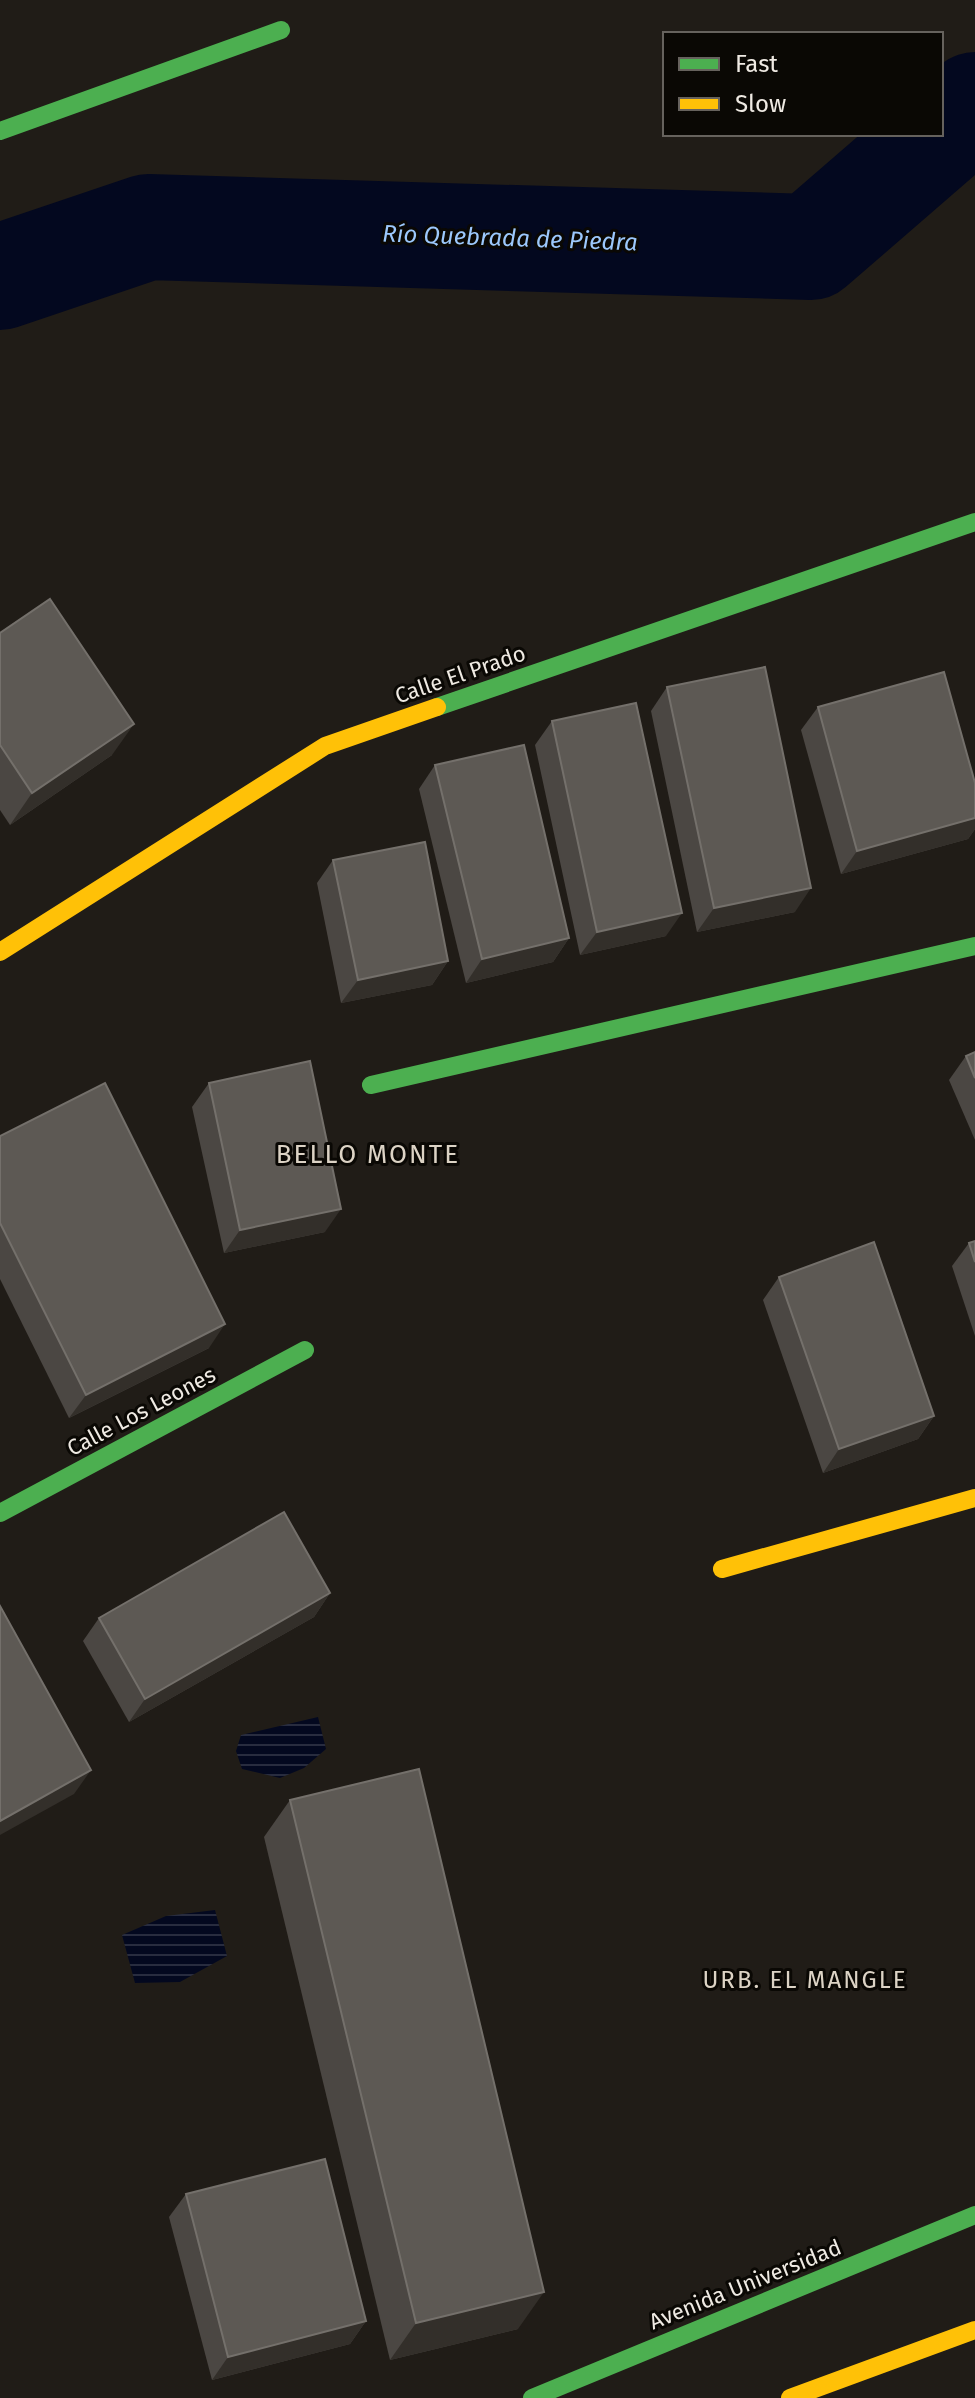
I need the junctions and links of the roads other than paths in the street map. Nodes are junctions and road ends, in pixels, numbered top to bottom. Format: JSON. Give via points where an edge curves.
{"nodes":[{"id":1,"x":281,"y":30,"type":"dead end"},
{"id":2,"x":0,"y":131,"type":"edge"},
{"id":3,"x":975,"y":522,"type":"edge"},
{"id":4,"x":975,"y":946,"type":"edge"},
{"id":5,"x":0,"y":952,"type":"edge"},
{"id":6,"x":371,"y":1085,"type":"dead end"},
{"id":7,"x":305,"y":1350,"type":"dead end"},
{"id":8,"x":975,"y":1498,"type":"edge"},
{"id":9,"x":0,"y":1513,"type":"edge"},
{"id":10,"x":722,"y":1569,"type":"dead end"},
{"id":11,"x":975,"y":2215,"type":"edge"},
{"id":12,"x":975,"y":2330,"type":"edge"},
{"id":13,"x":532,"y":2398,"type":"edge"},
{"id":14,"x":790,"y":2398,"type":"edge"}],
"edges":[{"from":1,"to":2,"type":"main road"},
{"from":3,"to":5,"type":"main road","name":"Calle El Prado","via":[[325,746]]},
{"from":4,"to":6,"type":"main road"},
{"from":7,"to":9,"type":"main road","name":"Calle Los Leones"},
{"from":8,"to":10,"type":"main road"},
{"from":11,"to":13,"type":"main road","name":"Avenida Universidad"},
{"from":12,"to":14,"type":"main road"}]}
